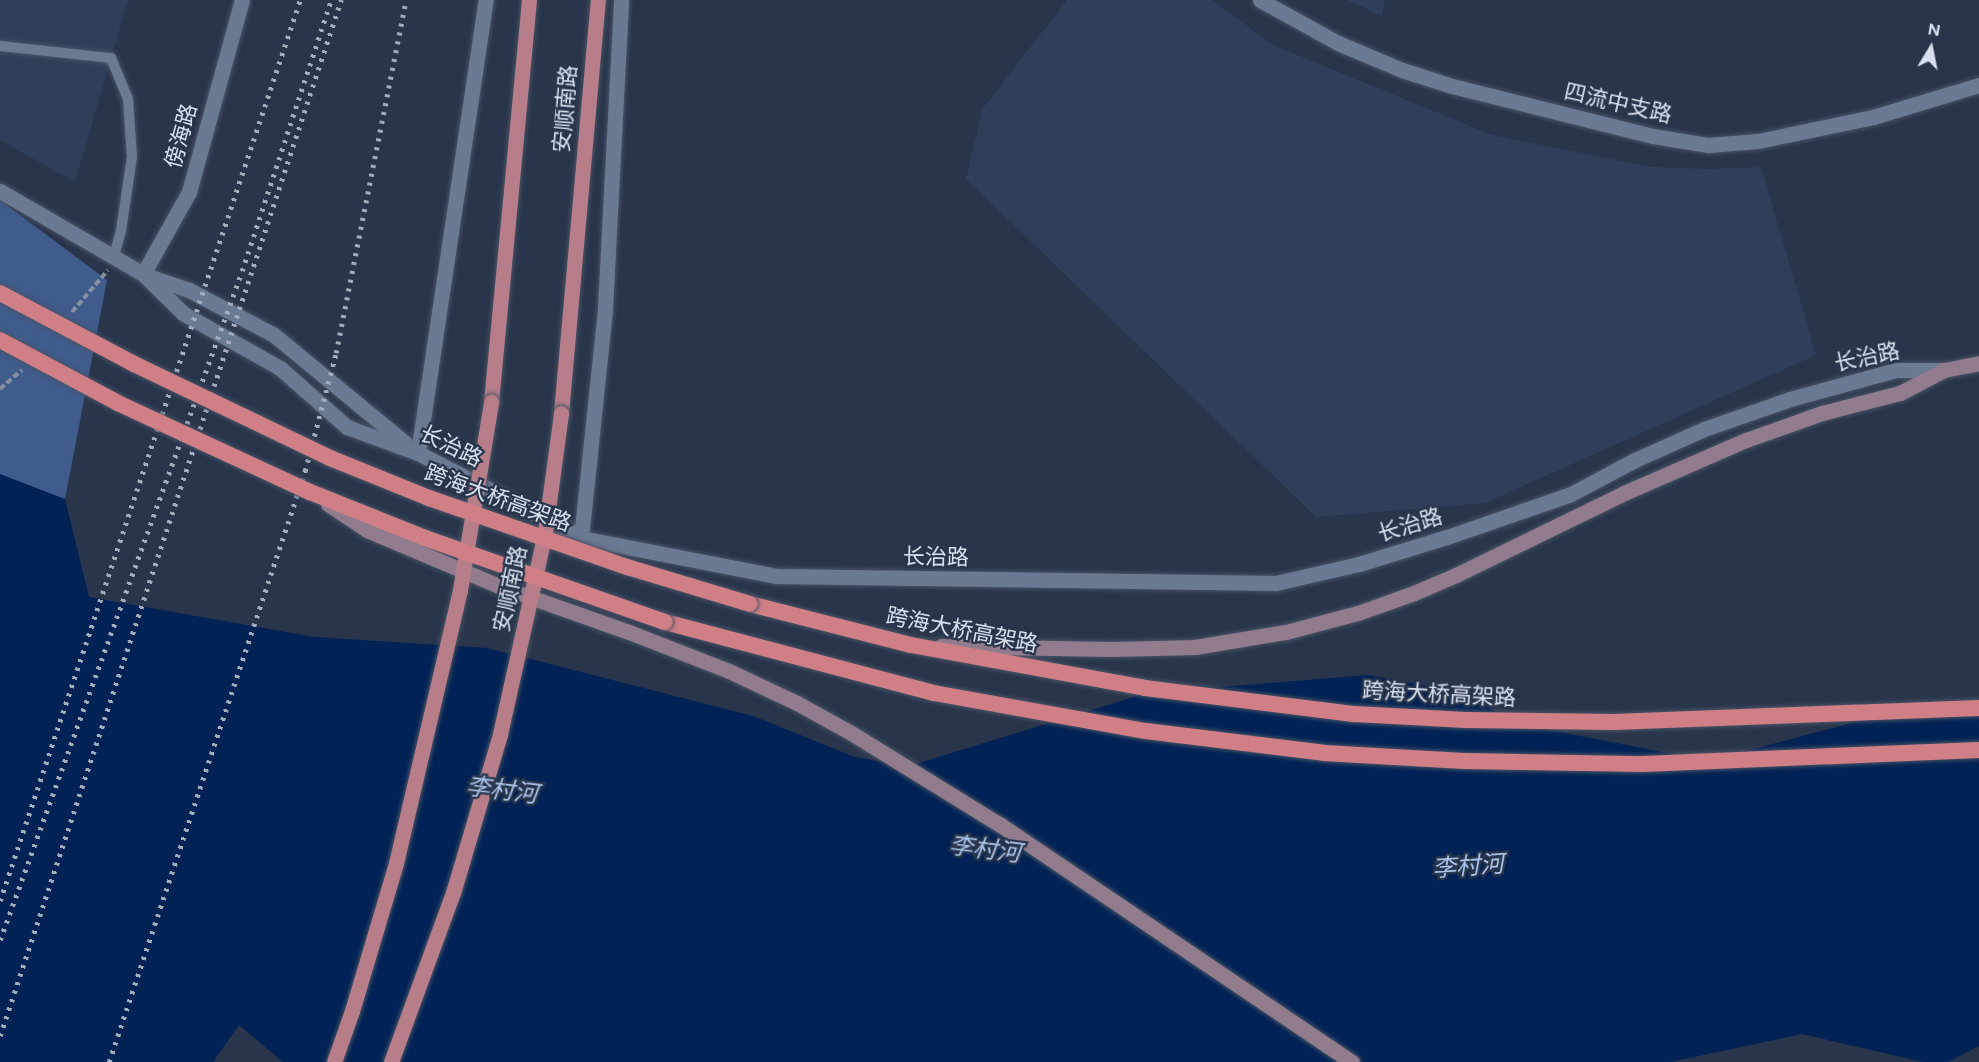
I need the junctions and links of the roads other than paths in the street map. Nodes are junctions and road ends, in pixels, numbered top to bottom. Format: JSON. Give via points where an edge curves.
{"nodes":[{"id":1,"x":242,"y":0,"type":"edge"},
{"id":2,"x":486,"y":0,"type":"edge"},
{"id":3,"x":529,"y":0,"type":"edge"},
{"id":4,"x":598,"y":0,"type":"edge"},
{"id":5,"x":621,"y":0,"type":"edge"},
{"id":6,"x":1260,"y":0,"type":"edge"},
{"id":7,"x":0,"y":46,"type":"edge"},
{"id":8,"x":1979,"y":85,"type":"edge"},
{"id":9,"x":0,"y":191,"type":"edge"},
{"id":10,"x":113,"y":259,"type":"junction"},
{"id":11,"x":143,"y":274,"type":"junction"},
{"id":12,"x":0,"y":293,"type":"edge"},
{"id":13,"x":0,"y":340,"type":"edge"},
{"id":14,"x":1979,"y":363,"type":"edge"},
{"id":15,"x":1944,"y":370,"type":"junction"},
{"id":16,"x":418,"y":453,"type":"junction"},
{"id":17,"x":310,"y":492,"type":"junction"},
{"id":18,"x":581,"y":538,"type":"junction"},
{"id":19,"x":911,"y":645,"type":"junction"},
{"id":20,"x":1979,"y":708,"type":"edge"},
{"id":21,"x":1979,"y":750,"type":"edge"},
{"id":22,"x":334,"y":1062,"type":"edge"},
{"id":23,"x":391,"y":1062,"type":"edge"},
{"id":24,"x":1352,"y":1062,"type":"edge"}],
"edges":[{"from":1,"to":11,"type":"street","name":"傍海路","via":[[189,192]]},
{"from":2,"to":16,"type":"street"},
{"from":3,"to":22,"type":"main road","name":"安顺南路","bridge":true,"via":[[491,402],[460,590],[396,863]]},
{"from":4,"to":23,"type":"main road","name":"安顺南路","bridge":true,"via":[[561,413],[545,532],[500,734],[453,893]]},
{"from":5,"to":18,"type":"street","via":[[605,308]]},
{"from":6,"to":8,"type":"street","name":"四流中支路","via":[[1338,43],[1452,86],[1653,136],[1708,145],[1758,141],[1873,117]]},
{"from":7,"to":10,"type":"lane","via":[[111,58],[128,99],[132,158]]},
{"from":9,"to":10,"type":"street","name":"长治路"},
{"from":10,"to":11,"type":"street","name":"长治路"},
{"from":11,"to":16,"type":"street","via":[[189,290],[274,335]]},
{"from":11,"to":16,"type":"street","name":"长治路","via":[[184,314],[280,368],[347,427]]},
{"from":12,"to":19,"type":"highway","name":"跨海大桥高架路","bridge":true,"via":[[252,421],[429,498],[627,567],[750,604]]},
{"from":13,"to":17,"type":"highway","bridge":true,"via":[[118,403]]},
{"from":14,"to":15,"type":"main road"},
{"from":15,"to":18,"type":"street","name":"长治路","via":[[1896,370],[1791,399],[1704,429],[1571,494],[1403,551],[1276,583],[776,576]]},
{"from":15,"to":19,"type":"main road","via":[[1900,393],[1822,413],[1746,440],[1414,593],[1358,613],[1286,632],[1195,647]]},
{"from":16,"to":18,"type":"street","name":"长治路"},
{"from":17,"to":21,"type":"highway","bridge":true,"via":[[425,538],[665,622],[934,693],[1146,731],[1324,753],[1476,761],[1643,764]]},
{"from":17,"to":24,"type":"main road","bridge":true,"via":[[367,530],[499,586],[729,671],[797,703],[999,824]]},
{"from":19,"to":20,"type":"highway","name":"跨海大桥高架路","via":[[1145,688],[1377,715],[1614,722]]}]}
